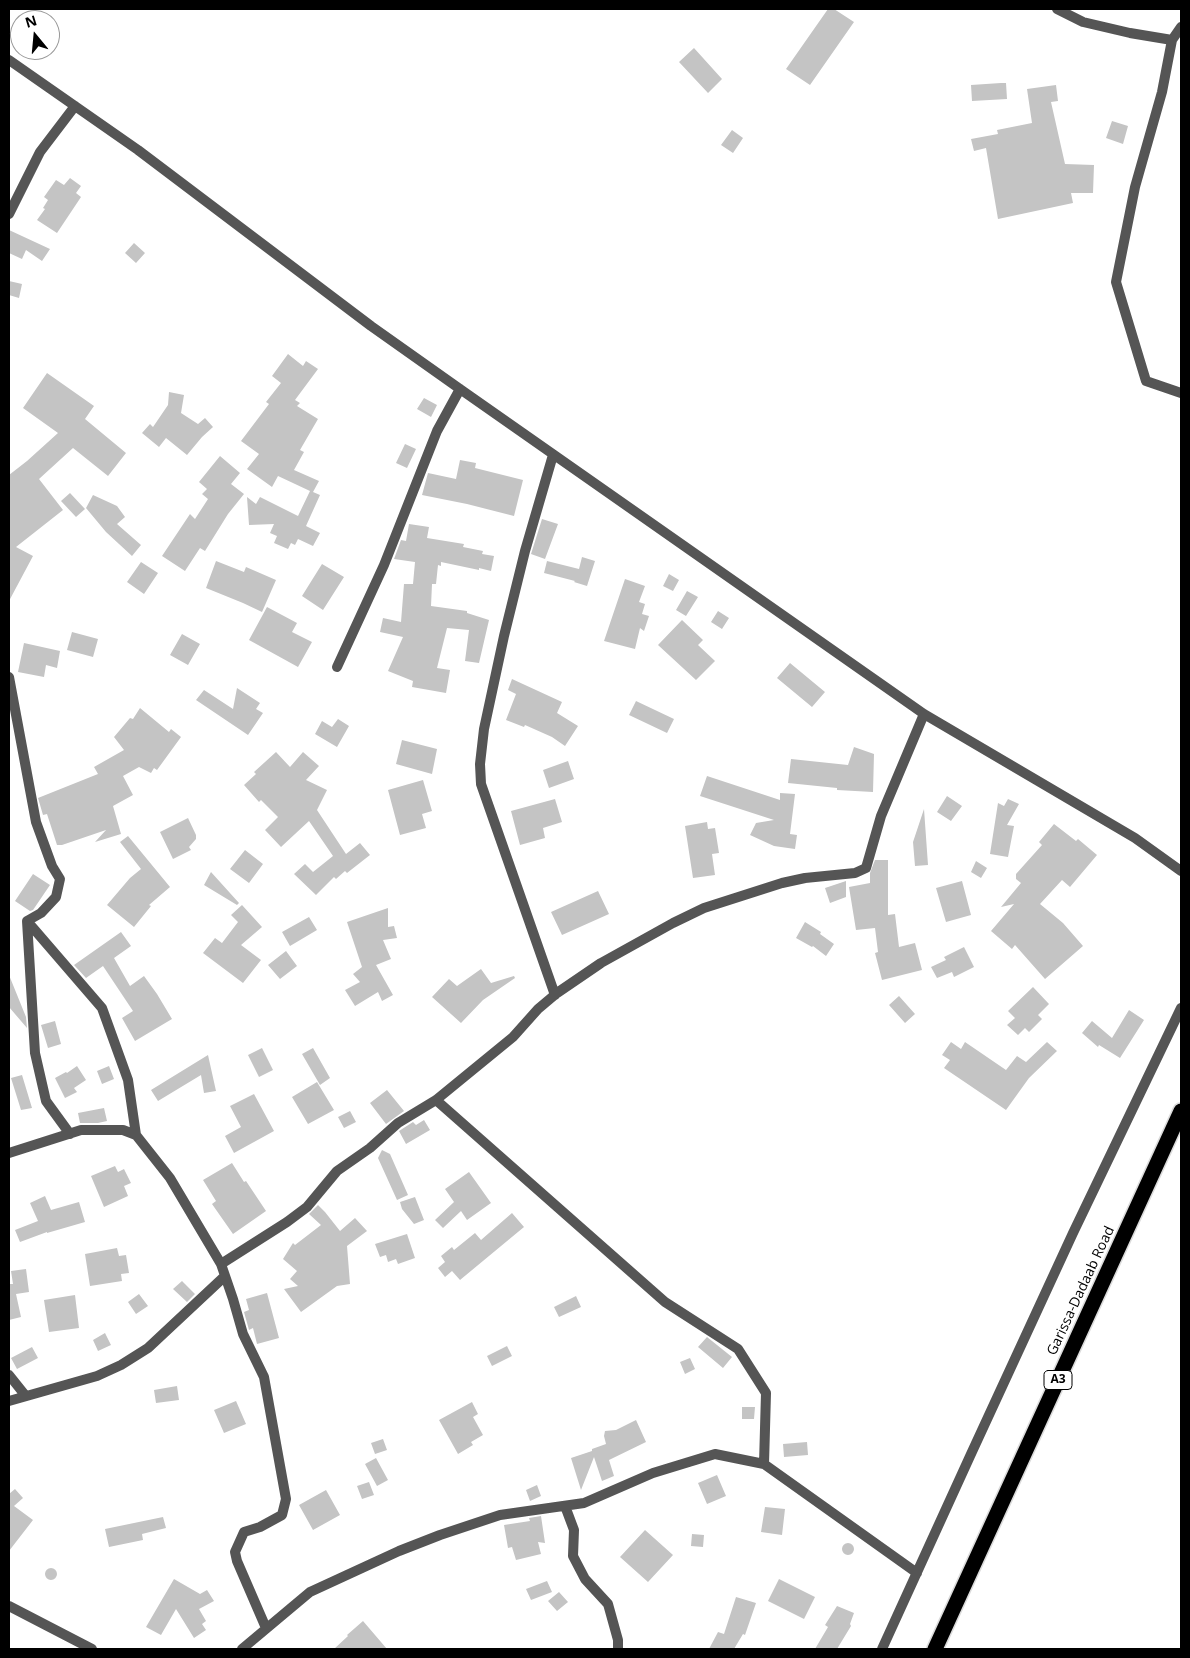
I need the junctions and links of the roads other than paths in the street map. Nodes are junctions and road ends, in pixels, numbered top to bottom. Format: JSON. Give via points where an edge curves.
{"nodes":[{"id":1,"x":1057,"y":9,"type":"edge"},
{"id":2,"x":1181,"y":27,"type":"edge"},
{"id":3,"x":1172,"y":40,"type":"junction"},
{"id":4,"x":9,"y":60,"type":"edge"},
{"id":5,"x":74,"y":106,"type":"junction"},
{"id":6,"x":9,"y":214,"type":"edge"},
{"id":7,"x":460,"y":390,"type":"junction"},
{"id":8,"x":1181,"y":393,"type":"edge"},
{"id":9,"x":552,"y":455,"type":"junction"},
{"id":10,"x":337,"y":667,"type":"dead end"},
{"id":11,"x":9,"y":677,"type":"edge"},
{"id":12,"x":924,"y":714,"type":"junction"},
{"id":13,"x":1181,"y":871,"type":"edge"},
{"id":14,"x":26,"y":922,"type":"junction"},
{"id":15,"x":555,"y":995,"type":"junction"},
{"id":16,"x":1181,"y":1008,"type":"edge"},
{"id":17,"x":436,"y":1100,"type":"junction"},
{"id":18,"x":1181,"y":1111,"type":"edge"},
{"id":19,"x":70,"y":1134,"type":"junction"},
{"id":20,"x":136,"y":1134,"type":"junction"},
{"id":21,"x":9,"y":1153,"type":"edge"},
{"id":22,"x":221,"y":1264,"type":"junction"},
{"id":23,"x":225,"y":1276,"type":"junction"},
{"id":24,"x":9,"y":1375,"type":"edge"},
{"id":25,"x":25,"y":1395,"type":"junction"},
{"id":26,"x":9,"y":1401,"type":"edge"},
{"id":27,"x":764,"y":1464,"type":"junction"},
{"id":28,"x":565,"y":1506,"type":"junction"},
{"id":29,"x":917,"y":1573,"type":"junction"},
{"id":30,"x":9,"y":1606,"type":"edge"},
{"id":31,"x":266,"y":1628,"type":"junction"},
{"id":32,"x":92,"y":1649,"type":"edge"},
{"id":33,"x":242,"y":1649,"type":"edge"},
{"id":34,"x":618,"y":1649,"type":"edge"},
{"id":35,"x":882,"y":1649,"type":"edge"},
{"id":36,"x":935,"y":1649,"type":"edge"}],
"edges":[{"from":1,"to":3,"type":"street","via":[[1082,22]]},
{"from":2,"to":3,"type":"street"},
{"from":3,"to":8,"type":"street","via":[[1162,92],[1135,187],[1116,282],[1146,381]]},
{"from":4,"to":5,"type":"street"},
{"from":5,"to":6,"type":"street","via":[[40,152]]},
{"from":5,"to":7,"type":"street"},
{"from":7,"to":9,"type":"street"},
{"from":7,"to":10,"type":"street","via":[[437,431],[384,565]]},
{"from":9,"to":12,"type":"street"},
{"from":9,"to":15,"type":"street","via":[[504,636],[484,729],[480,764],[481,784]]},
{"from":11,"to":14,"type":"street","via":[[36,822],[60,879],[56,897],[41,913]]},
{"from":12,"to":13,"type":"street","via":[[1135,838]]},
{"from":12,"to":15,"type":"street","via":[[881,816],[866,868],[855,873],[782,883],[704,908],[601,963]]},
{"from":14,"to":19,"type":"street","via":[[36,1053],[46,1101]]},
{"from":14,"to":20,"type":"street","via":[[102,1008],[128,1080]]},
{"from":15,"to":17,"type":"street","via":[[513,1037]]},
{"from":16,"to":29,"type":"street"},
{"from":17,"to":22,"type":"street","via":[[398,1123],[337,1171],[307,1207]]},
{"from":17,"to":27,"type":"street","via":[[665,1302],[738,1349],[766,1393]]},
{"from":18,"to":36,"type":"highway","name":"Garissa-Dadaab Road","number":"A3"},
{"from":19,"to":20,"type":"street","via":[[99,1129]]},
{"from":19,"to":21,"type":"street"},
{"from":20,"to":22,"type":"street","via":[[170,1178]]},
{"from":22,"to":23,"type":"street"},
{"from":23,"to":25,"type":"street","via":[[148,1348],[120,1365],[96,1376]]},
{"from":23,"to":31,"type":"street","via":[[243,1334],[264,1377],[286,1499],[282,1515],[244,1532],[235,1552]]},
{"from":24,"to":25,"type":"street"},
{"from":25,"to":26,"type":"street"},
{"from":27,"to":28,"type":"street","via":[[715,1454],[653,1472],[584,1503]]},
{"from":27,"to":29,"type":"street"},
{"from":28,"to":31,"type":"street","via":[[500,1515],[399,1551],[310,1592]]},
{"from":28,"to":34,"type":"street","via":[[574,1530],[573,1556],[585,1579],[608,1604]]},
{"from":29,"to":35,"type":"street"},
{"from":30,"to":32,"type":"street"},
{"from":31,"to":33,"type":"street"}]}
